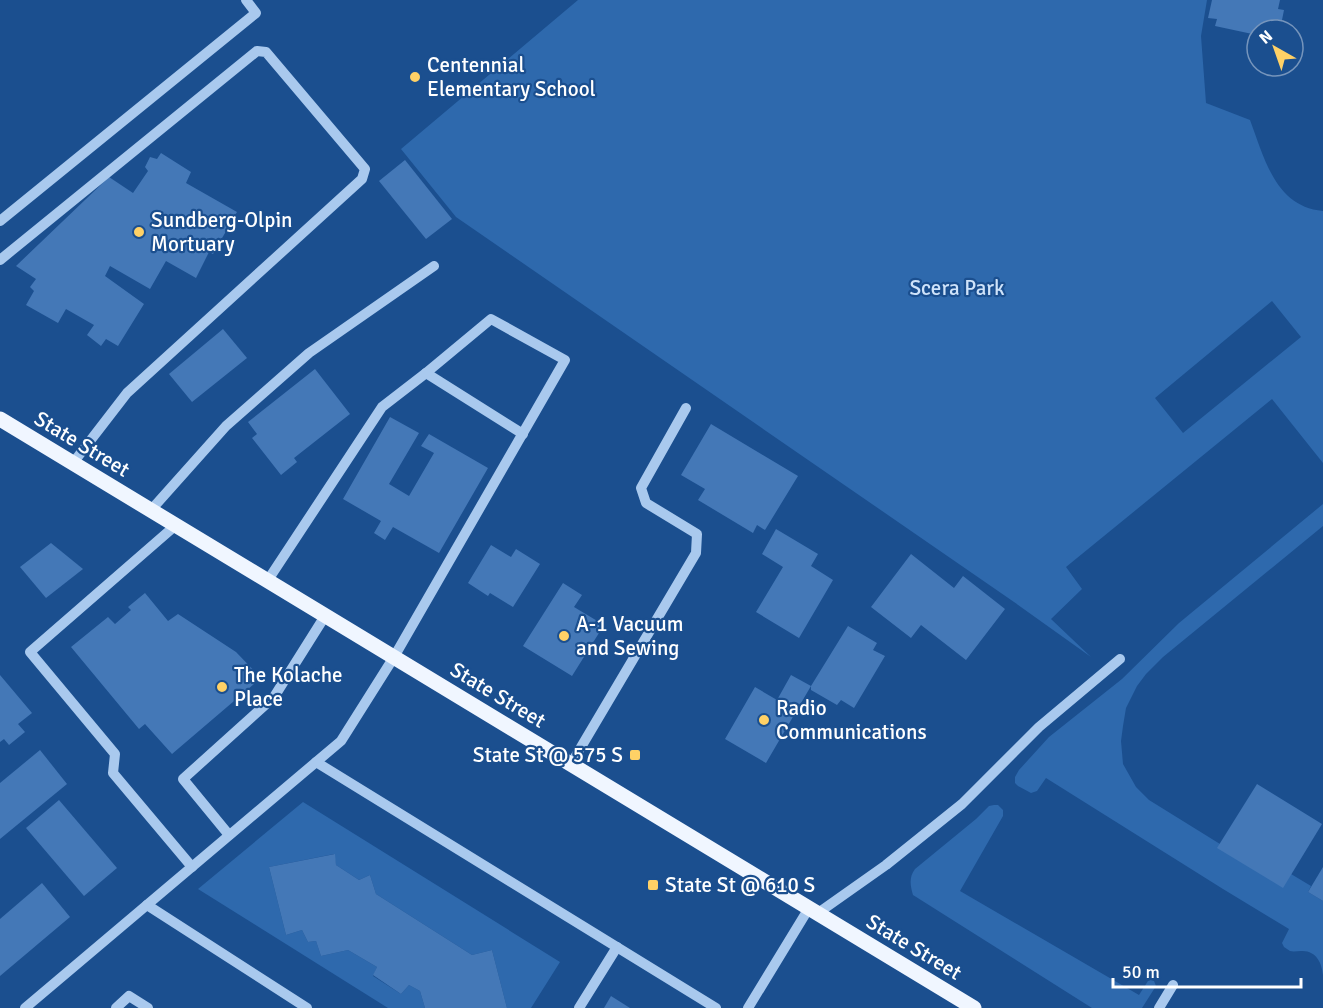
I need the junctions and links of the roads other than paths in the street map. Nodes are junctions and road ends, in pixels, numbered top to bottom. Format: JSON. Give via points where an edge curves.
{"nodes":[{"id":1,"x":246,"y":0,"type":"edge"},
{"id":2,"x":0,"y":221,"type":"edge"},
{"id":3,"x":0,"y":260,"type":"edge"},
{"id":4,"x":434,"y":266,"type":"dead end"},
{"id":5,"x":426,"y":373,"type":"junction"},
{"id":6,"x":686,"y":408,"type":"dead end"},
{"id":7,"x":1,"y":423,"type":"edge"},
{"id":8,"x":523,"y":434,"type":"junction"},
{"id":9,"x":73,"y":463,"type":"junction"},
{"id":10,"x":151,"y":510,"type":"junction"},
{"id":11,"x":176,"y":525,"type":"junction"},
{"id":12,"x":268,"y":580,"type":"junction"},
{"id":13,"x":325,"y":616,"type":"junction"},
{"id":14,"x":394,"y":657,"type":"junction"},
{"id":15,"x":1120,"y":659,"type":"dead end"},
{"id":16,"x":316,"y":762,"type":"junction"},
{"id":17,"x":571,"y":764,"type":"junction"},
{"id":18,"x":229,"y":836,"type":"junction"},
{"id":19,"x":192,"y":867,"type":"junction"},
{"id":20,"x":147,"y":905,"type":"junction"},
{"id":21,"x":814,"y":911,"type":"junction"},
{"id":22,"x":617,"y":948,"type":"junction"},
{"id":23,"x":1173,"y":986,"type":"dead end"},
{"id":24,"x":26,"y":1008,"type":"edge"},
{"id":25,"x":116,"y":1008,"type":"edge"},
{"id":26,"x":148,"y":1008,"type":"edge"},
{"id":27,"x":307,"y":1008,"type":"edge"},
{"id":28,"x":579,"y":1008,"type":"edge"},
{"id":29,"x":716,"y":1008,"type":"edge"},
{"id":30,"x":748,"y":1008,"type":"edge"},
{"id":31,"x":974,"y":1008,"type":"edge"},
{"id":32,"x":1159,"y":1008,"type":"edge"}],
"edges":[{"from":1,"to":2,"type":"lane","via":[[256,13]]},
{"from":3,"to":9,"type":"lane","via":[[257,51],[266,52],[365,169],[362,180],[127,393]]},
{"from":4,"to":10,"type":"lane","via":[[309,353],[226,426]]},
{"from":5,"to":8,"type":"lane"},
{"from":5,"to":8,"type":"lane","via":[[491,318],[565,360]]},
{"from":5,"to":12,"type":"lane","via":[[382,407]]},
{"from":6,"to":17,"type":"lane","via":[[641,488],[646,503],[697,534],[696,553]]},
{"from":7,"to":9,"type":"main road","name":"State Street"},
{"from":8,"to":14,"type":"lane"},
{"from":9,"to":10,"type":"main road","name":"State Street"},
{"from":10,"to":11,"type":"main road","name":"State Street"},
{"from":11,"to":12,"type":"main road","name":"State Street"},
{"from":11,"to":19,"type":"lane","via":[[30,652],[116,754],[113,773]]},
{"from":12,"to":13,"type":"main road","name":"State Street"},
{"from":13,"to":14,"type":"main road","name":"State Street"},
{"from":13,"to":18,"type":"lane","via":[[274,697],[183,779]]},
{"from":14,"to":16,"type":"lane","via":[[341,741]]},
{"from":14,"to":17,"type":"main road","name":"State Street"},
{"from":15,"to":21,"type":"lane","via":[[1039,727],[962,804],[886,865]]},
{"from":16,"to":18,"type":"lane"},
{"from":16,"to":22,"type":"lane"},
{"from":17,"to":21,"type":"main road","name":"State Street"},
{"from":18,"to":19,"type":"lane"},
{"from":19,"to":20,"type":"lane"},
{"from":20,"to":24,"type":"lane"},
{"from":20,"to":27,"type":"lane"},
{"from":21,"to":30,"type":"lane"},
{"from":21,"to":31,"type":"main road","name":"State Street"},
{"from":22,"to":28,"type":"lane"},
{"from":22,"to":29,"type":"lane"},
{"from":23,"to":32,"type":"lane"},
{"from":25,"to":26,"type":"lane","via":[[129,996]]}]}
